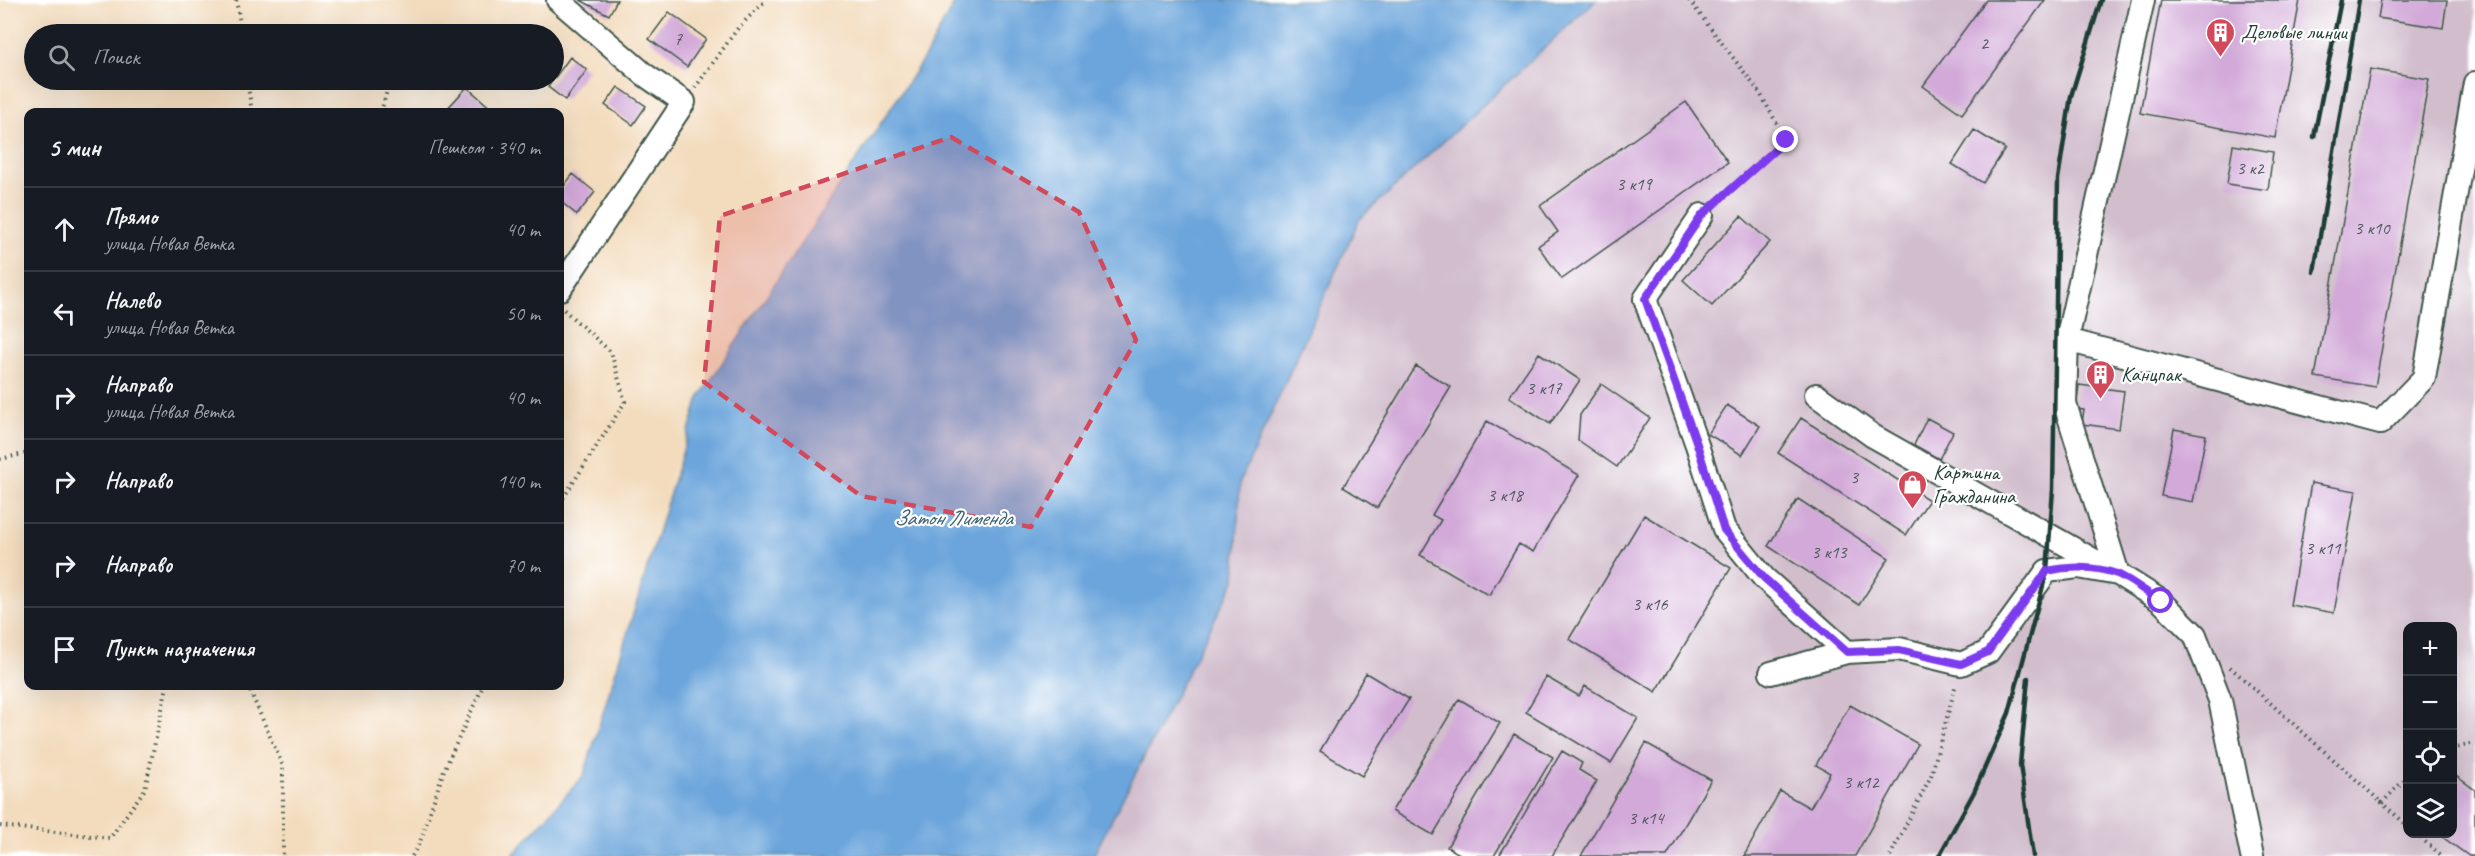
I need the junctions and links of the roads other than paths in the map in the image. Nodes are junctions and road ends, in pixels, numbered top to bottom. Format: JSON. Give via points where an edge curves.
{"nodes":[{"id":1,"x":558,"y":0,"type":"edge"},
{"id":2,"x":2143,"y":0,"type":"edge"},
{"id":3,"x":2475,"y":83,"type":"edge"},
{"id":4,"x":1702,"y":215,"type":"road end"},
{"id":5,"x":564,"y":283,"type":"edge"},
{"id":6,"x":2067,"y":340,"type":"junction"},
{"id":7,"x":1816,"y":395,"type":"dead end"},
{"id":8,"x":2118,"y":574,"type":"junction"},
{"id":9,"x":1847,"y":652,"type":"junction"},
{"id":10,"x":1771,"y":673,"type":"dead end"},
{"id":11,"x":2252,"y":856,"type":"edge"}],
"edges":[{"from":1,"to":5,"type":"street","via":[[645,75],[684,102]]},
{"from":2,"to":6,"type":"street"},
{"from":3,"to":6,"type":"street","via":[[2424,378],[2380,423]]},
{"from":4,"to":9,"type":"street","via":[[1645,299],[1724,530],[1764,578]]},
{"from":6,"to":8,"type":"street","via":[[2065,404]]},
{"from":7,"to":8,"type":"street","via":[[1873,436]]},
{"from":8,"to":9,"type":"street","via":[[2078,567],[2047,571],[1988,652],[1961,664],[1899,650]]},
{"from":8,"to":11,"type":"street","via":[[2161,601],[2195,635],[2220,700]]},
{"from":9,"to":10,"type":"street"}]}
